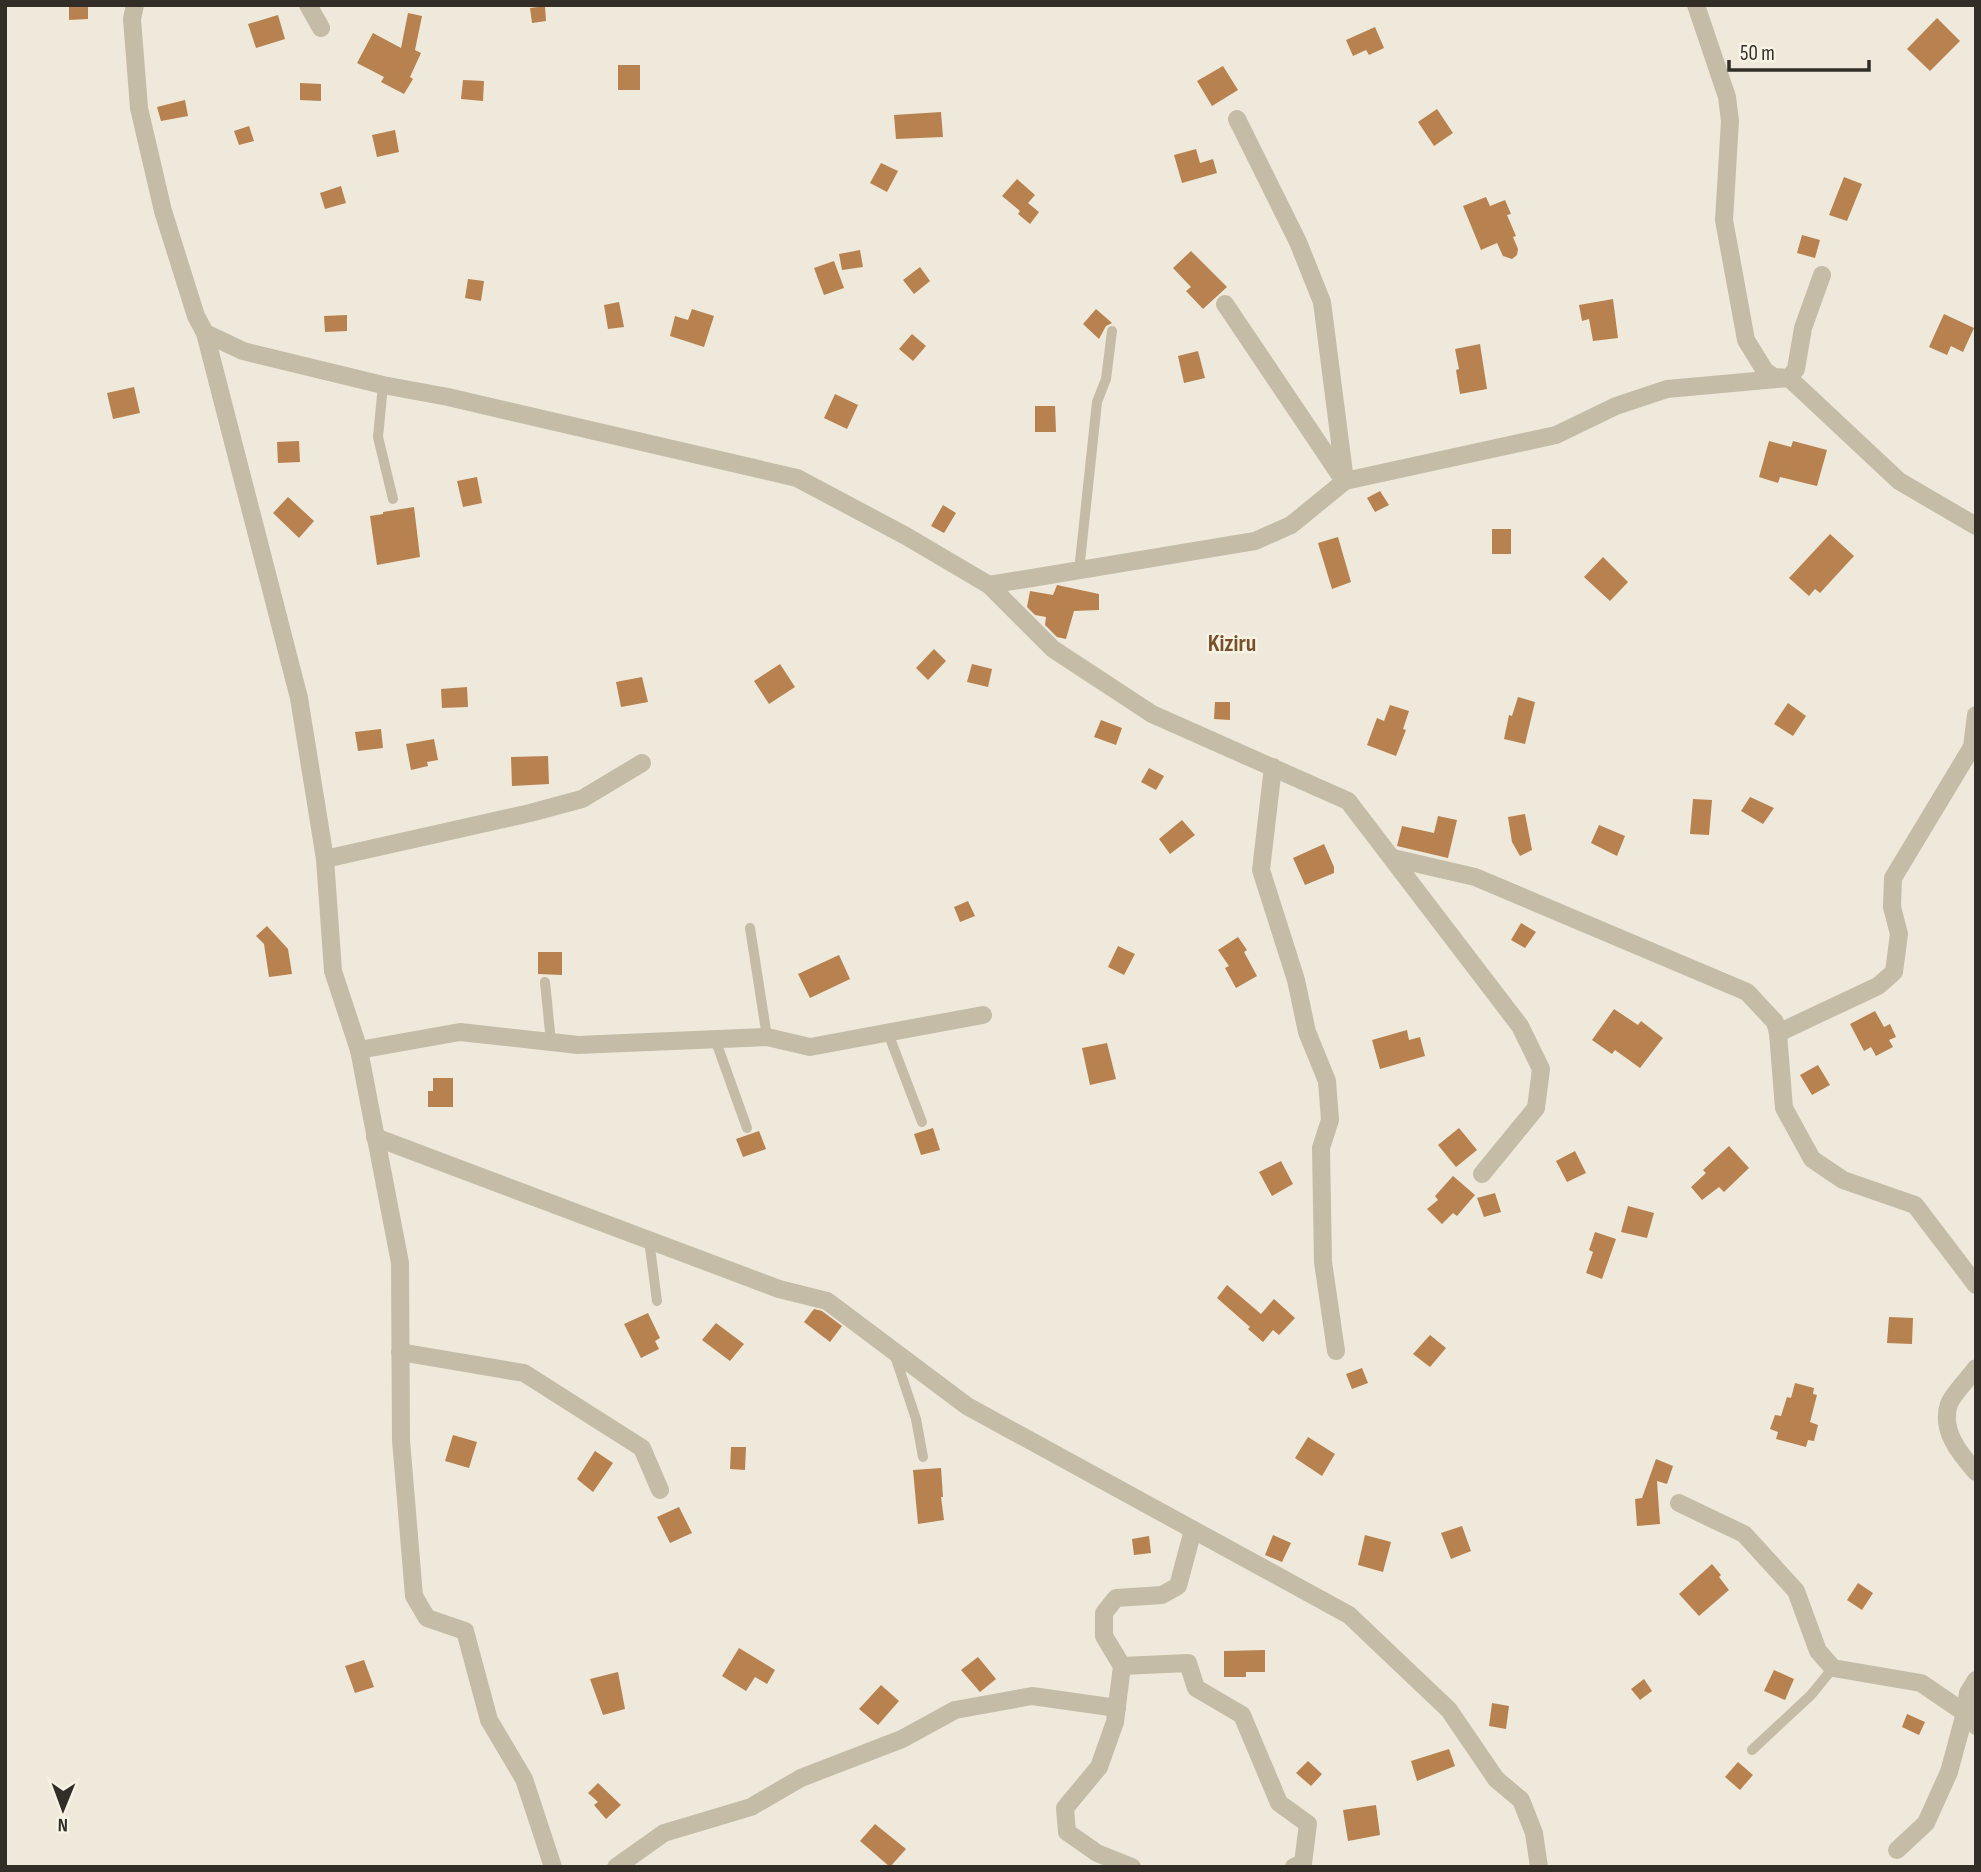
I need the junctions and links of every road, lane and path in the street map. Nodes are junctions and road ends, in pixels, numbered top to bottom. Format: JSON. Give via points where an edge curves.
{"nodes":[{"id":1,"x":135,"y":5,"type":"edge"},
{"id":2,"x":308,"y":5,"type":"edge"},
{"id":3,"x":1696,"y":5,"type":"edge"},
{"id":4,"x":321,"y":28,"type":"dead end"},
{"id":5,"x":1237,"y":119,"type":"dead end"},
{"id":6,"x":1822,"y":275,"type":"dead end"},
{"id":7,"x":1225,"y":304,"type":"dead end"},
{"id":8,"x":1112,"y":331,"type":"dead end"},
{"id":9,"x":205,"y":333,"type":"junction"},
{"id":10,"x":1788,"y":378,"type":"junction"},
{"id":11,"x":383,"y":385,"type":"junction"},
{"id":12,"x":1345,"y":481,"type":"junction"},
{"id":13,"x":393,"y":499,"type":"dead end"},
{"id":14,"x":1976,"y":526,"type":"edge"},
{"id":15,"x":1079,"y":571,"type":"junction"},
{"id":16,"x":989,"y":585,"type":"junction"},
{"id":17,"x":1976,"y":715,"type":"edge"},
{"id":18,"x":642,"y":763,"type":"dead end"},
{"id":19,"x":1273,"y":767,"type":"junction"},
{"id":20,"x":1392,"y":858,"type":"junction"},
{"id":21,"x":325,"y":859,"type":"junction"},
{"id":22,"x":750,"y":928,"type":"dead end"},
{"id":23,"x":545,"y":982,"type":"dead end"},
{"id":24,"x":983,"y":1015,"type":"dead end"},
{"id":25,"x":888,"y":1033,"type":"junction"},
{"id":26,"x":1778,"y":1033,"type":"junction"},
{"id":27,"x":767,"y":1037,"type":"junction"},
{"id":28,"x":715,"y":1039,"type":"junction"},
{"id":29,"x":551,"y":1042,"type":"junction"},
{"id":30,"x":359,"y":1050,"type":"junction"},
{"id":31,"x":922,"y":1122,"type":"dead end"},
{"id":32,"x":747,"y":1128,"type":"dead end"},
{"id":33,"x":375,"y":1137,"type":"junction"},
{"id":34,"x":1482,"y":1174,"type":"dead end"},
{"id":35,"x":649,"y":1240,"type":"junction"},
{"id":36,"x":1976,"y":1285,"type":"edge"},
{"id":37,"x":657,"y":1301,"type":"dead end"},
{"id":38,"x":893,"y":1350,"type":"junction"},
{"id":39,"x":1336,"y":1351,"type":"dead end"},
{"id":40,"x":400,"y":1352,"type":"junction"},
{"id":41,"x":1976,"y":1368,"type":"edge"},
{"id":42,"x":923,"y":1457,"type":"dead end"},
{"id":43,"x":1976,"y":1472,"type":"edge"},
{"id":44,"x":660,"y":1490,"type":"dead end"},
{"id":45,"x":1679,"y":1503,"type":"dead end"},
{"id":46,"x":1193,"y":1530,"type":"junction"},
{"id":47,"x":1122,"y":1666,"type":"junction"},
{"id":48,"x":1833,"y":1668,"type":"junction"},
{"id":49,"x":1976,"y":1680,"type":"edge"},
{"id":50,"x":1117,"y":1708,"type":"junction"},
{"id":51,"x":1970,"y":1719,"type":"edge"},
{"id":52,"x":1752,"y":1750,"type":"dead end"},
{"id":53,"x":1897,"y":1850,"type":"dead end"},
{"id":54,"x":554,"y":1867,"type":"edge"},
{"id":55,"x":616,"y":1867,"type":"edge"},
{"id":56,"x":1132,"y":1867,"type":"edge"},
{"id":57,"x":1294,"y":1867,"type":"edge"},
{"id":58,"x":1539,"y":1867,"type":"edge"}],
"edges":[{"from":1,"to":9,"type":"street","via":[[138,108],[163,211]]},
{"from":2,"to":4,"type":"street"},
{"from":3,"to":10,"type":"street","via":[[1727,97],[1730,121],[1724,220],[1746,340],[1765,371]]},
{"from":5,"to":12,"type":"street","via":[[1298,242],[1322,302]]},
{"from":6,"to":10,"type":"street","via":[[1803,328],[1796,369]]},
{"from":7,"to":12,"type":"street"},
{"from":8,"to":15,"type":"lane","via":[[1106,379],[1097,402]]},
{"from":9,"to":11,"type":"street","via":[[243,351]]},
{"from":9,"to":21,"type":"street","via":[[299,698]]},
{"from":10,"to":12,"type":"street","via":[[1667,389],[1616,406],[1556,435]]},
{"from":10,"to":14,"type":"street","via":[[1899,481]]},
{"from":11,"to":13,"type":"lane","via":[[378,437]]},
{"from":11,"to":16,"type":"street","via":[[797,478]]},
{"from":12,"to":15,"type":"street","via":[[1291,525],[1255,541]]},
{"from":15,"to":16,"type":"street"},
{"from":16,"to":19,"type":"street","via":[[1053,649],[1152,714]]},
{"from":17,"to":26,"type":"street","via":[[1972,747],[1893,878],[1892,907],[1899,934],[1895,972],[1878,986]]},
{"from":18,"to":21,"type":"street","via":[[582,799]]},
{"from":19,"to":20,"type":"street","via":[[1348,801]]},
{"from":19,"to":39,"type":"street","via":[[1261,870],[1296,980],[1307,1032],[1327,1082],[1330,1120],[1321,1148],[1323,1262]]},
{"from":20,"to":26,"type":"street","via":[[1475,877],[1747,992]]},
{"from":20,"to":34,"type":"street","via":[[1520,1027],[1542,1069],[1536,1108]]},
{"from":21,"to":30,"type":"street","via":[[333,971]]},
{"from":22,"to":27,"type":"lane"},
{"from":23,"to":29,"type":"lane"},
{"from":24,"to":25,"type":"street"},
{"from":25,"to":27,"type":"street","via":[[810,1047]]},
{"from":25,"to":31,"type":"lane"},
{"from":26,"to":36,"type":"street","via":[[1784,1108],[1812,1159],[1843,1180],[1915,1205]]},
{"from":27,"to":28,"type":"street"},
{"from":28,"to":29,"type":"street"},
{"from":28,"to":32,"type":"lane"},
{"from":29,"to":30,"type":"street","via":[[460,1032]]},
{"from":30,"to":33,"type":"street"},
{"from":33,"to":35,"type":"street"},
{"from":33,"to":40,"type":"street","via":[[400,1263]]},
{"from":35,"to":37,"type":"lane"},
{"from":35,"to":38,"type":"street","via":[[779,1289],[827,1301]]},
{"from":38,"to":42,"type":"lane","via":[[916,1419]]},
{"from":38,"to":46,"type":"street","via":[[967,1406]]},
{"from":40,"to":44,"type":"street","via":[[524,1373],[642,1448]]},
{"from":40,"to":54,"type":"street","via":[[401,1440],[414,1596],[427,1618],[465,1631],[489,1720],[524,1779]]},
{"from":41,"to":43,"type":"street","via":[[1950,1403],[1947,1426],[1959,1453]]},
{"from":45,"to":48,"type":"street","via":[[1744,1534],[1796,1591],[1818,1651]]},
{"from":46,"to":47,"type":"street","via":[[1178,1586],[1162,1595],[1116,1598],[1104,1613],[1104,1636]]},
{"from":46,"to":58,"type":"street","via":[[1349,1615],[1450,1710],[1496,1779],[1521,1800],[1534,1833]]},
{"from":47,"to":50,"type":"street"},
{"from":47,"to":57,"type":"street","via":[[1188,1663],[1196,1688],[1242,1715],[1279,1803],[1308,1824],[1303,1863]]},
{"from":48,"to":51,"type":"street","via":[[1921,1683]]},
{"from":48,"to":52,"type":"lane"},
{"from":49,"to":51,"type":"street","via":[[1968,1693]]},
{"from":50,"to":55,"type":"street","via":[[1032,1696],[956,1710],[902,1739],[801,1778],[751,1807],[664,1833]]},
{"from":50,"to":56,"type":"street","via":[[1099,1767],[1065,1808],[1067,1832],[1097,1853]]},
{"from":51,"to":53,"type":"street","via":[[1926,1823]]}]}
